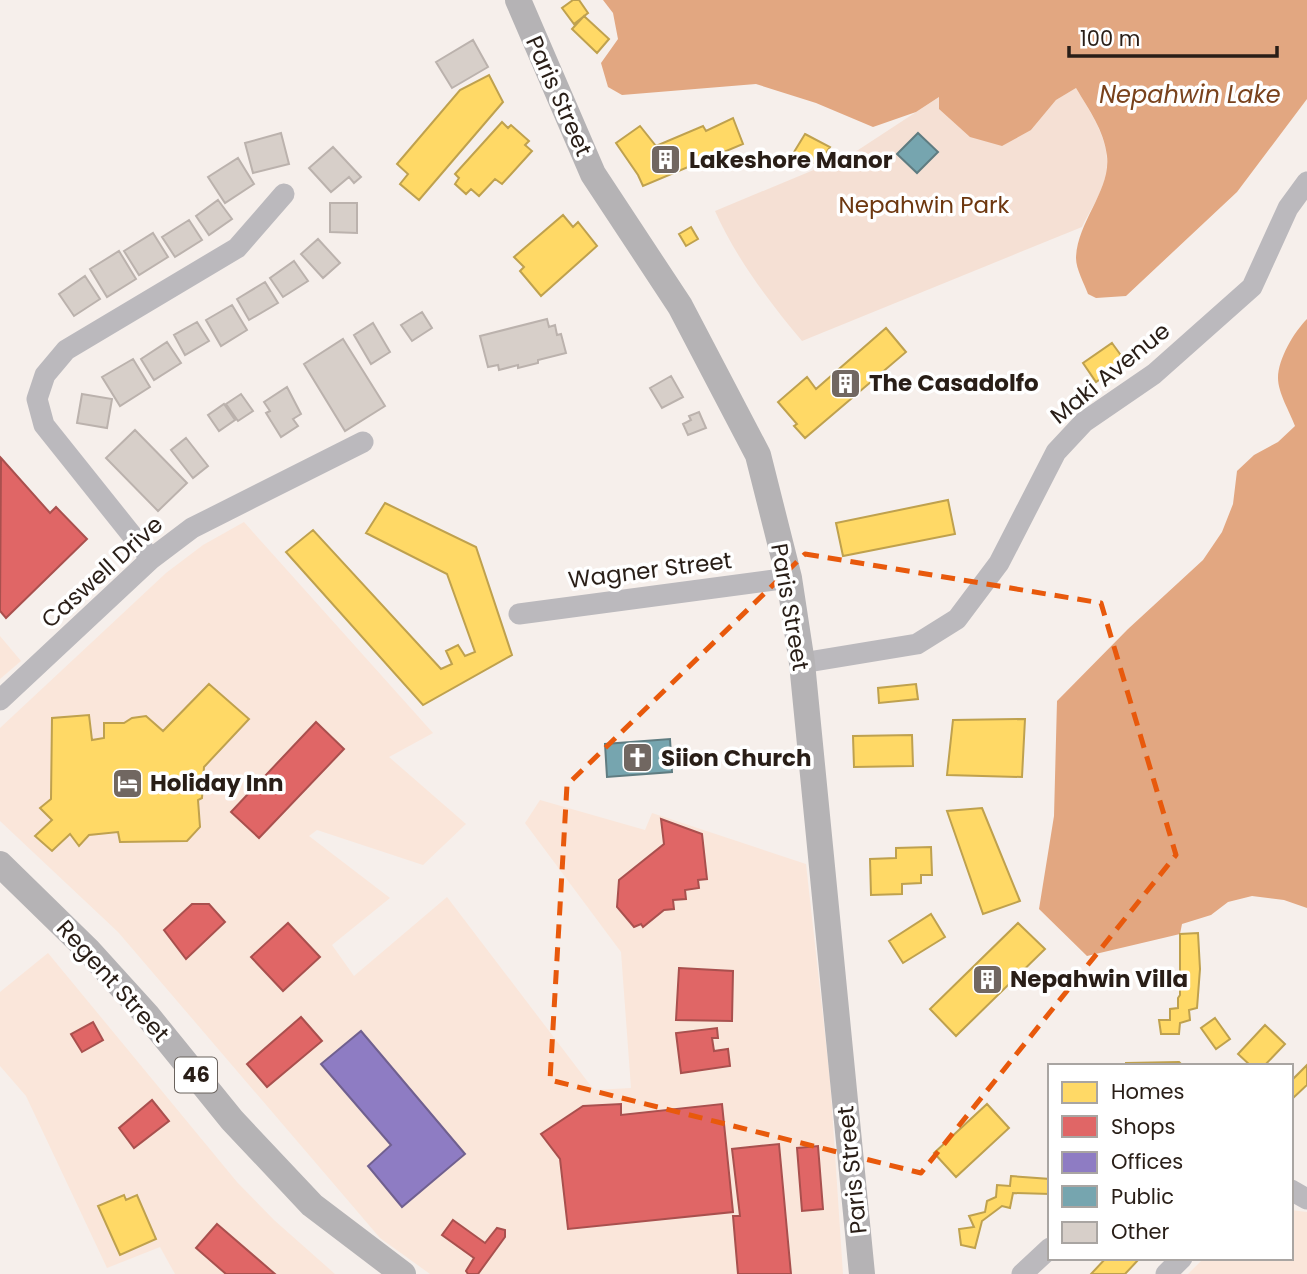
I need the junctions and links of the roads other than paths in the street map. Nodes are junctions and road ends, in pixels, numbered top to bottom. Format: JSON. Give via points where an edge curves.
{"nodes":[{"id":1,"x":518,"y":0,"type":"edge"},
{"id":2,"x":1307,"y":182,"type":"edge"},
{"id":3,"x":284,"y":194,"type":"dead end"},
{"id":4,"x":363,"y":442,"type":"dead end"},
{"id":5,"x":151,"y":559,"type":"junction"},
{"id":6,"x":789,"y":578,"type":"junction"},
{"id":7,"x":519,"y":614,"type":"dead end"},
{"id":8,"x":802,"y":663,"type":"junction"},
{"id":9,"x":0,"y":700,"type":"edge"},
{"id":10,"x":0,"y":864,"type":"edge"},
{"id":11,"x":1048,"y":1250,"type":"edge"},
{"id":12,"x":1180,"y":1260,"type":"edge"},
{"id":13,"x":403,"y":1274,"type":"edge"},
{"id":14,"x":862,"y":1274,"type":"edge"},
{"id":15,"x":1022,"y":1274,"type":"edge"},
{"id":16,"x":1166,"y":1274,"type":"edge"}],
"edges":[{"from":1,"to":6,"type":"main road","name":"Paris Street","via":[[593,174],[681,306],[758,455]]},
{"from":2,"to":8,"type":"street","name":"Maki Avenue","via":[[1288,208],[1252,287],[1154,374],[1084,422],[1056,452],[999,562],[957,619],[918,644]]},
{"from":3,"to":5,"type":"street","via":[[236,248],[66,350],[45,375],[37,399],[44,425]]},
{"from":4,"to":5,"type":"street","name":"Caswell Drive","via":[[192,528]]},
{"from":5,"to":9,"type":"street","name":"Caswell Drive"},
{"from":6,"to":7,"type":"street","name":"Wagner Street"},
{"from":6,"to":8,"type":"main road","name":"Paris Street"},
{"from":8,"to":14,"type":"main road","name":"Paris Street"},
{"from":10,"to":13,"type":"main road","name":"Regent Street","number":"46","via":[[88,950],[232,1120],[312,1205]]},
{"from":11,"to":15,"type":"street"},
{"from":12,"to":16,"type":"street"}]}
